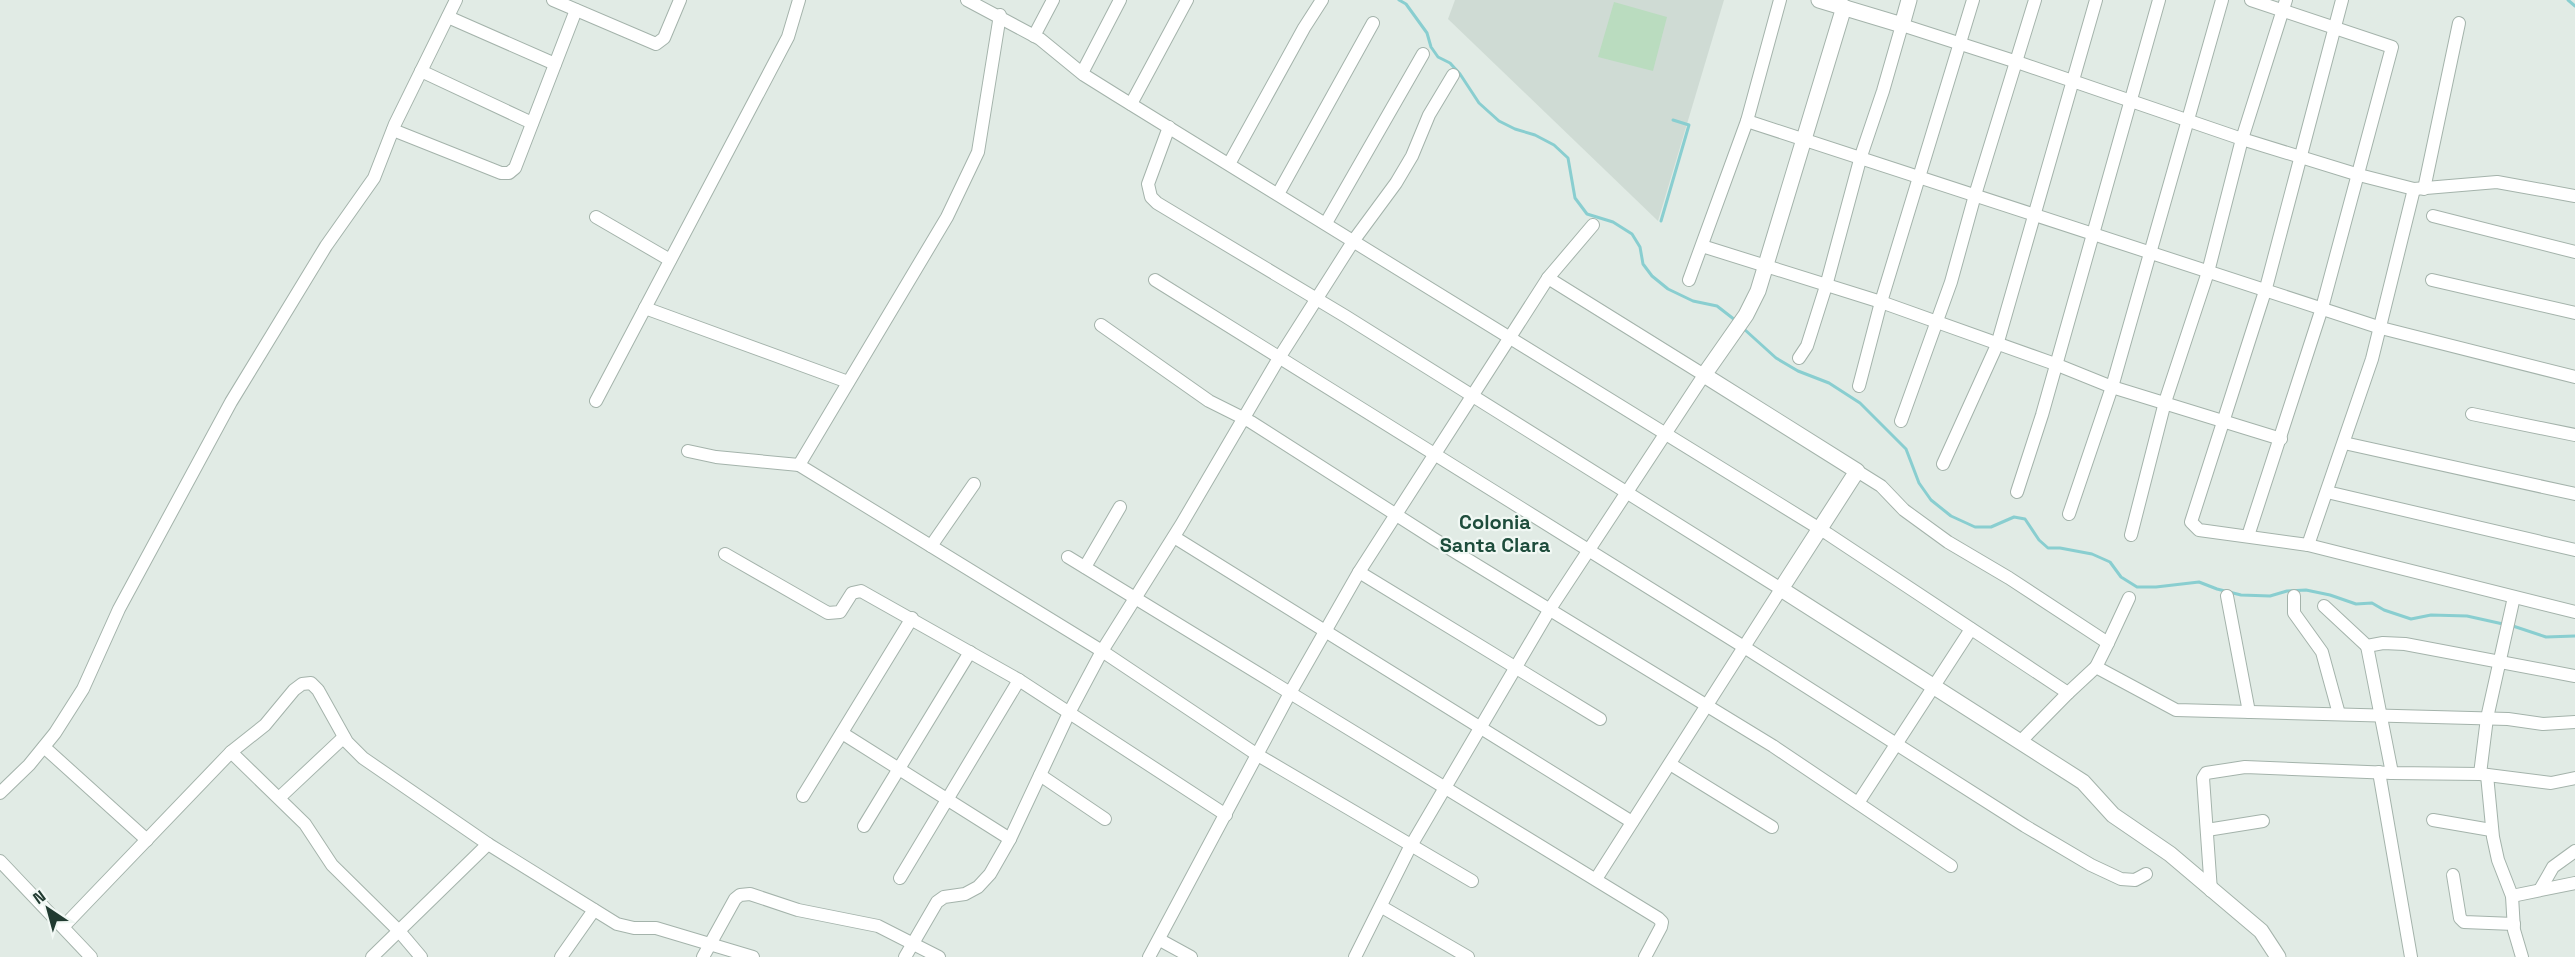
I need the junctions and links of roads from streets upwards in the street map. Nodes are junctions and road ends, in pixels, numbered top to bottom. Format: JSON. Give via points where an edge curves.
{"nodes":[{"id":1,"x":456,"y":0,"type":"edge"},
{"id":2,"x":553,"y":0,"type":"edge"},
{"id":3,"x":680,"y":0,"type":"edge"},
{"id":4,"x":799,"y":0,"type":"edge"},
{"id":5,"x":967,"y":0,"type":"edge"},
{"id":6,"x":1053,"y":0,"type":"edge"},
{"id":7,"x":1119,"y":0,"type":"edge"},
{"id":8,"x":1187,"y":0,"type":"edge"},
{"id":9,"x":1322,"y":0,"type":"edge"},
{"id":10,"x":1780,"y":0,"type":"edge"},
{"id":11,"x":1819,"y":0,"type":"edge"},
{"id":12,"x":1909,"y":0,"type":"edge"},
{"id":13,"x":1973,"y":0,"type":"edge"},
{"id":14,"x":2035,"y":0,"type":"edge"},
{"id":15,"x":2096,"y":0,"type":"edge"},
{"id":16,"x":2159,"y":0,"type":"edge"},
{"id":17,"x":2222,"y":0,"type":"edge"},
{"id":18,"x":2251,"y":0,"type":"edge"},
{"id":19,"x":2342,"y":0,"type":"edge"},
{"id":20,"x":1845,"y":3,"type":"edge"},
{"id":21,"x":988,"y":4,"type":"edge"},
{"id":22,"x":2285,"y":5,"type":"edge"},
{"id":23,"x":576,"y":10,"type":"junction"},
{"id":24,"x":1000,"y":15,"type":"junction"},
{"id":25,"x":448,"y":16,"type":"junction"},
{"id":26,"x":1373,"y":23,"type":"dead end"},
{"id":27,"x":2459,"y":23,"type":"dead end"},
{"id":28,"x":1902,"y":25,"type":"junction"},
{"id":29,"x":2334,"y":27,"type":"junction"},
{"id":30,"x":1034,"y":36,"type":"junction"},
{"id":31,"x":1960,"y":44,"type":"junction"},
{"id":32,"x":1423,"y":54,"type":"dead end"},
{"id":33,"x":2017,"y":62,"type":"junction"},
{"id":34,"x":555,"y":64,"type":"junction"},
{"id":35,"x":421,"y":72,"type":"junction"},
{"id":36,"x":1082,"y":73,"type":"junction"},
{"id":37,"x":1453,"y":75,"type":"dead end"},
{"id":38,"x":2072,"y":81,"type":"junction"},
{"id":39,"x":2131,"y":103,"type":"junction"},
{"id":40,"x":1131,"y":104,"type":"junction"},
{"id":41,"x":1748,"y":120,"type":"junction"},
{"id":42,"x":2188,"y":121,"type":"junction"},
{"id":43,"x":532,"y":123,"type":"junction"},
{"id":44,"x":1169,"y":127,"type":"junction"},
{"id":45,"x":393,"y":130,"type":"junction"},
{"id":46,"x":1803,"y":137,"type":"junction"},
{"id":47,"x":2242,"y":139,"type":"junction"},
{"id":48,"x":1861,"y":156,"type":"junction"},
{"id":49,"x":2301,"y":157,"type":"junction"},
{"id":50,"x":1229,"y":164,"type":"junction"},
{"id":51,"x":1920,"y":175,"type":"junction"},
{"id":52,"x":2359,"y":175,"type":"junction"},
{"id":53,"x":2419,"y":189,"type":"junction"},
{"id":54,"x":1278,"y":194,"type":"junction"},
{"id":55,"x":1975,"y":195,"type":"junction"},
{"id":56,"x":2575,"y":196,"type":"edge"},
{"id":57,"x":2034,"y":214,"type":"junction"},
{"id":58,"x":596,"y":216,"type":"dead end"},
{"id":59,"x":2433,"y":216,"type":"dead end"},
{"id":60,"x":1326,"y":224,"type":"junction"},
{"id":61,"x":1593,"y":225,"type":"dead end"},
{"id":62,"x":2092,"y":233,"type":"junction"},
{"id":63,"x":1354,"y":240,"type":"junction"},
{"id":64,"x":1702,"y":246,"type":"junction"},
{"id":65,"x":2575,"y":252,"type":"edge"},
{"id":66,"x":2150,"y":253,"type":"junction"},
{"id":67,"x":670,"y":260,"type":"junction"},
{"id":68,"x":1766,"y":267,"type":"junction"},
{"id":69,"x":2208,"y":272,"type":"junction"},
{"id":70,"x":1548,"y":278,"type":"junction"},
{"id":71,"x":1155,"y":280,"type":"dead end"},
{"id":72,"x":1689,"y":280,"type":"dead end"},
{"id":73,"x":2432,"y":280,"type":"dead end"},
{"id":74,"x":1826,"y":286,"type":"junction"},
{"id":75,"x":2265,"y":288,"type":"junction"},
{"id":76,"x":1316,"y":299,"type":"junction"},
{"id":77,"x":1881,"y":302,"type":"junction"},
{"id":78,"x":645,"y":308,"type":"junction"},
{"id":79,"x":2322,"y":308,"type":"junction"},
{"id":80,"x":2575,"y":313,"type":"edge"},
{"id":81,"x":1938,"y":322,"type":"junction"},
{"id":82,"x":1101,"y":325,"type":"dead end"},
{"id":83,"x":2381,"y":328,"type":"junction"},
{"id":84,"x":1510,"y":337,"type":"junction"},
{"id":85,"x":1997,"y":345,"type":"junction"},
{"id":86,"x":1279,"y":358,"type":"junction"},
{"id":87,"x":1799,"y":358,"type":"dead end"},
{"id":88,"x":2055,"y":364,"type":"junction"},
{"id":89,"x":1704,"y":375,"type":"junction"},
{"id":90,"x":2575,"y":377,"type":"edge"},
{"id":91,"x":848,"y":382,"type":"junction"},
{"id":92,"x":1859,"y":386,"type":"dead end"},
{"id":93,"x":2112,"y":387,"type":"junction"},
{"id":94,"x":1472,"y":396,"type":"junction"},
{"id":95,"x":596,"y":402,"type":"dead end"},
{"id":96,"x":2165,"y":402,"type":"junction"},
{"id":97,"x":2472,"y":414,"type":"dead end"},
{"id":98,"x":1245,"y":419,"type":"junction"},
{"id":99,"x":1901,"y":421,"type":"dead end"},
{"id":100,"x":2222,"y":422,"type":"junction"},
{"id":101,"x":1666,"y":434,"type":"junction"},
{"id":102,"x":2575,"y":435,"type":"edge"},
{"id":103,"x":2281,"y":439,"type":"junction"},
{"id":104,"x":2344,"y":443,"type":"junction"},
{"id":105,"x":688,"y":451,"type":"dead end"},
{"id":106,"x":1434,"y":455,"type":"junction"},
{"id":107,"x":1942,"y":464,"type":"dead end"},
{"id":108,"x":799,"y":465,"type":"junction"},
{"id":109,"x":1857,"y":471,"type":"junction"},
{"id":110,"x":974,"y":484,"type":"dead end"},
{"id":111,"x":1627,"y":492,"type":"junction"},
{"id":112,"x":2017,"y":492,"type":"dead end"},
{"id":113,"x":2327,"y":492,"type":"junction"},
{"id":114,"x":2575,"y":494,"type":"edge"},
{"id":115,"x":1120,"y":507,"type":"dead end"},
{"id":116,"x":1397,"y":514,"type":"junction"},
{"id":117,"x":2069,"y":514,"type":"dead end"},
{"id":118,"x":1820,"y":529,"type":"junction"},
{"id":119,"x":2131,"y":535,"type":"dead end"},
{"id":120,"x":2248,"y":536,"type":"junction"},
{"id":121,"x":1174,"y":537,"type":"junction"},
{"id":122,"x":2308,"y":545,"type":"junction"},
{"id":123,"x":931,"y":546,"type":"junction"},
{"id":124,"x":2575,"y":550,"type":"edge"},
{"id":125,"x":1588,"y":551,"type":"junction"},
{"id":126,"x":725,"y":554,"type":"dead end"},
{"id":127,"x":1068,"y":557,"type":"dead end"},
{"id":128,"x":1086,"y":567,"type":"junction"},
{"id":129,"x":1359,"y":572,"type":"junction"},
{"id":130,"x":1781,"y":589,"type":"junction"},
{"id":131,"x":2227,"y":596,"type":"dead end"},
{"id":132,"x":2294,"y":596,"type":"dead end"},
{"id":133,"x":1135,"y":597,"type":"junction"},
{"id":134,"x":2514,"y":597,"type":"junction"},
{"id":135,"x":2129,"y":598,"type":"dead end"},
{"id":136,"x":2324,"y":606,"type":"dead end"},
{"id":137,"x":1550,"y":609,"type":"junction"},
{"id":138,"x":2575,"y":612,"type":"edge"},
{"id":139,"x":912,"y":618,"type":"junction"},
{"id":140,"x":1971,"y":629,"type":"junction"},
{"id":141,"x":1325,"y":631,"type":"junction"},
{"id":142,"x":2108,"y":643,"type":"junction"},
{"id":143,"x":2367,"y":646,"type":"junction"},
{"id":144,"x":1744,"y":647,"type":"junction"},
{"id":145,"x":1102,"y":651,"type":"junction"},
{"id":146,"x":970,"y":652,"type":"junction"},
{"id":147,"x":2499,"y":663,"type":"junction"},
{"id":148,"x":1515,"y":668,"type":"junction"},
{"id":149,"x":2096,"y":668,"type":"junction"},
{"id":150,"x":2575,"y":676,"type":"edge"},
{"id":151,"x":1019,"y":680,"type":"junction"},
{"id":152,"x":1934,"y":686,"type":"junction"},
{"id":153,"x":1290,"y":693,"type":"junction"},
{"id":154,"x":2068,"y":693,"type":"junction"},
{"id":155,"x":1707,"y":705,"type":"junction"},
{"id":156,"x":2249,"y":712,"type":"junction"},
{"id":157,"x":1069,"y":713,"type":"junction"},
{"id":158,"x":2339,"y":714,"type":"junction"},
{"id":159,"x":2380,"y":715,"type":"junction"},
{"id":160,"x":2487,"y":718,"type":"junction"},
{"id":161,"x":1600,"y":719,"type":"dead end"},
{"id":162,"x":2575,"y":722,"type":"edge"},
{"id":163,"x":1480,"y":727,"type":"junction"},
{"id":164,"x":842,"y":733,"type":"junction"},
{"id":165,"x":344,"y":736,"type":"junction"},
{"id":166,"x":2021,"y":741,"type":"junction"},
{"id":167,"x":1895,"y":745,"type":"junction"},
{"id":168,"x":44,"y":747,"type":"junction"},
{"id":169,"x":231,"y":752,"type":"junction"},
{"id":170,"x":1258,"y":755,"type":"junction"},
{"id":171,"x":1670,"y":764,"type":"junction"},
{"id":172,"x":898,"y":769,"type":"junction"},
{"id":173,"x":2379,"y":772,"type":"junction"},
{"id":174,"x":2392,"y":772,"type":"junction"},
{"id":175,"x":1040,"y":775,"type":"junction"},
{"id":176,"x":2483,"y":775,"type":"junction"},
{"id":177,"x":2575,"y":778,"type":"edge"},
{"id":178,"x":1445,"y":787,"type":"junction"},
{"id":179,"x":0,"y":793,"type":"edge"},
{"id":180,"x":803,"y":796,"type":"dead end"},
{"id":181,"x":279,"y":798,"type":"junction"},
{"id":182,"x":947,"y":800,"type":"junction"},
{"id":183,"x":1858,"y":803,"type":"junction"},
{"id":184,"x":1226,"y":816,"type":"junction"},
{"id":185,"x":1106,"y":819,"type":"dead end"},
{"id":186,"x":2433,"y":820,"type":"dead end"},
{"id":187,"x":2263,"y":821,"type":"dead end"},
{"id":188,"x":1632,"y":822,"type":"junction"},
{"id":189,"x":864,"y":826,"type":"dead end"},
{"id":190,"x":1772,"y":826,"type":"dead end"},
{"id":191,"x":2207,"y":830,"type":"junction"},
{"id":192,"x":2491,"y":830,"type":"junction"},
{"id":193,"x":1010,"y":839,"type":"junction"},
{"id":194,"x":147,"y":840,"type":"junction"},
{"id":195,"x":488,"y":844,"type":"junction"},
{"id":196,"x":1411,"y":845,"type":"junction"},
{"id":197,"x":2575,"y":851,"type":"edge"},
{"id":198,"x":0,"y":861,"type":"edge"},
{"id":199,"x":1951,"y":866,"type":"dead end"},
{"id":200,"x":2146,"y":874,"type":"dead end"},
{"id":201,"x":2453,"y":875,"type":"dead end"},
{"id":202,"x":900,"y":878,"type":"dead end"},
{"id":203,"x":1596,"y":879,"type":"junction"},
{"id":204,"x":1472,"y":881,"type":"dead end"},
{"id":205,"x":2575,"y":883,"type":"edge"},
{"id":206,"x":2541,"y":888,"type":"junction"},
{"id":207,"x":2211,"y":891,"type":"junction"},
{"id":208,"x":2512,"y":896,"type":"junction"},
{"id":209,"x":1382,"y":907,"type":"junction"},
{"id":210,"x":594,"y":910,"type":"junction"},
{"id":211,"x":2514,"y":924,"type":"junction"},
{"id":212,"x":63,"y":927,"type":"junction"},
{"id":213,"x":399,"y":931,"type":"junction"},
{"id":214,"x":1160,"y":940,"type":"junction"},
{"id":215,"x":914,"y":943,"type":"junction"},
{"id":216,"x":708,"y":944,"type":"junction"},
{"id":217,"x":91,"y":957,"type":"edge"},
{"id":218,"x":372,"y":957,"type":"edge"},
{"id":219,"x":421,"y":957,"type":"edge"},
{"id":220,"x":561,"y":957,"type":"edge"},
{"id":221,"x":703,"y":957,"type":"edge"},
{"id":222,"x":753,"y":957,"type":"edge"},
{"id":223,"x":904,"y":957,"type":"edge"},
{"id":224,"x":939,"y":957,"type":"edge"},
{"id":225,"x":1149,"y":957,"type":"edge"},
{"id":226,"x":1191,"y":957,"type":"edge"},
{"id":227,"x":1355,"y":957,"type":"edge"},
{"id":228,"x":1468,"y":957,"type":"edge"},
{"id":229,"x":1646,"y":957,"type":"edge"},
{"id":230,"x":2278,"y":957,"type":"edge"},
{"id":231,"x":2411,"y":957,"type":"edge"},
{"id":232,"x":2522,"y":957,"type":"edge"}],
"edges":[{"from":1,"to":25,"type":"street"},
{"from":2,"to":23,"type":"street"},
{"from":3,"to":23,"type":"street","via":[[664,38],[657,44]]},
{"from":4,"to":67,"type":"street","via":[[788,37]]},
{"from":5,"to":21,"type":"street"},
{"from":6,"to":30,"type":"street"},
{"from":7,"to":36,"type":"street"},
{"from":8,"to":40,"type":"street"},
{"from":9,"to":50,"type":"street"},
{"from":10,"to":41,"type":"street"},
{"from":11,"to":20,"type":"street"},
{"from":12,"to":28,"type":"street"},
{"from":13,"to":31,"type":"street"},
{"from":14,"to":33,"type":"street"},
{"from":15,"to":38,"type":"street"},
{"from":16,"to":39,"type":"street"},
{"from":17,"to":42,"type":"street"},
{"from":18,"to":22,"type":"street"},
{"from":19,"to":29,"type":"street"},
{"from":20,"to":28,"type":"street"},
{"from":20,"to":46,"type":"street"},
{"from":21,"to":24,"type":"street"},
{"from":22,"to":29,"type":"street"},
{"from":22,"to":47,"type":"street"},
{"from":23,"to":34,"type":"street"},
{"from":24,"to":30,"type":"street"},
{"from":24,"to":91,"type":"street","via":[[978,152],[947,217]]},
{"from":25,"to":34,"type":"street"},
{"from":25,"to":35,"type":"street"},
{"from":26,"to":54,"type":"street"},
{"from":27,"to":53,"type":"street"},
{"from":28,"to":31,"type":"street"},
{"from":28,"to":48,"type":"street"},
{"from":29,"to":49,"type":"street"},
{"from":29,"to":52,"type":"street","via":[[2391,47]]},
{"from":30,"to":36,"type":"street"},
{"from":31,"to":33,"type":"street"},
{"from":31,"to":51,"type":"street"},
{"from":32,"to":60,"type":"street"},
{"from":33,"to":38,"type":"street"},
{"from":33,"to":55,"type":"street"},
{"from":34,"to":43,"type":"street"},
{"from":35,"to":43,"type":"street"},
{"from":35,"to":45,"type":"street"},
{"from":36,"to":40,"type":"street"},
{"from":37,"to":63,"type":"street","via":[[1396,183]]},
{"from":38,"to":39,"type":"street"},
{"from":38,"to":57,"type":"street"},
{"from":39,"to":42,"type":"street"},
{"from":39,"to":62,"type":"street"},
{"from":40,"to":44,"type":"street"},
{"from":41,"to":46,"type":"street"},
{"from":41,"to":64,"type":"street"},
{"from":42,"to":47,"type":"street"},
{"from":42,"to":66,"type":"street"},
{"from":43,"to":45,"type":"street","via":[[515,168],[509,173]]},
{"from":44,"to":50,"type":"street"},
{"from":44,"to":76,"type":"street","via":[[1148,184],[1151,197]]},
{"from":45,"to":168,"type":"street","via":[[374,178],[326,246],[231,402],[119,609],[83,689]]},
{"from":46,"to":48,"type":"street"},
{"from":46,"to":68,"type":"street"},
{"from":47,"to":49,"type":"street"},
{"from":47,"to":69,"type":"street"},
{"from":48,"to":51,"type":"street"},
{"from":48,"to":74,"type":"street"},
{"from":49,"to":52,"type":"street"},
{"from":49,"to":75,"type":"street"},
{"from":50,"to":54,"type":"street"},
{"from":51,"to":55,"type":"street"},
{"from":51,"to":77,"type":"street"},
{"from":52,"to":53,"type":"street"},
{"from":52,"to":79,"type":"street"},
{"from":53,"to":56,"type":"street","via":[[2497,182]]},
{"from":53,"to":83,"type":"street"},
{"from":54,"to":60,"type":"street"},
{"from":55,"to":57,"type":"street"},
{"from":55,"to":81,"type":"street"},
{"from":57,"to":62,"type":"street"},
{"from":57,"to":85,"type":"street"},
{"from":58,"to":67,"type":"street"},
{"from":59,"to":65,"type":"street"},
{"from":60,"to":63,"type":"street"},
{"from":61,"to":70,"type":"street"},
{"from":62,"to":66,"type":"street"},
{"from":62,"to":88,"type":"street"},
{"from":63,"to":76,"type":"street"},
{"from":63,"to":84,"type":"street"},
{"from":64,"to":68,"type":"street"},
{"from":64,"to":72,"type":"street"},
{"from":66,"to":69,"type":"street"},
{"from":66,"to":93,"type":"street"},
{"from":67,"to":78,"type":"street"},
{"from":68,"to":74,"type":"street"},
{"from":68,"to":89,"type":"street","via":[[1739,325]]},
{"from":69,"to":75,"type":"street"},
{"from":69,"to":96,"type":"street"},
{"from":70,"to":84,"type":"street"},
{"from":70,"to":89,"type":"street"},
{"from":71,"to":86,"type":"street"},
{"from":73,"to":80,"type":"street"},
{"from":74,"to":77,"type":"street"},
{"from":74,"to":87,"type":"street","via":[[1807,346]]},
{"from":75,"to":79,"type":"street"},
{"from":75,"to":100,"type":"street"},
{"from":76,"to":86,"type":"street"},
{"from":76,"to":94,"type":"street"},
{"from":77,"to":81,"type":"street"},
{"from":77,"to":92,"type":"street"},
{"from":78,"to":91,"type":"street"},
{"from":78,"to":95,"type":"street"},
{"from":79,"to":83,"type":"street"},
{"from":79,"to":103,"type":"street"},
{"from":81,"to":85,"type":"street"},
{"from":81,"to":99,"type":"street"},
{"from":82,"to":98,"type":"street","via":[[1209,400]]},
{"from":83,"to":90,"type":"street"},
{"from":83,"to":104,"type":"street"},
{"from":84,"to":94,"type":"street"},
{"from":84,"to":101,"type":"street"},
{"from":85,"to":88,"type":"street"},
{"from":85,"to":107,"type":"street"},
{"from":86,"to":98,"type":"street"},
{"from":86,"to":106,"type":"street"},
{"from":88,"to":93,"type":"street"},
{"from":88,"to":112,"type":"street"},
{"from":89,"to":101,"type":"street"},
{"from":89,"to":109,"type":"street"},
{"from":91,"to":108,"type":"street"},
{"from":93,"to":96,"type":"street"},
{"from":93,"to":117,"type":"street"},
{"from":94,"to":106,"type":"street"},
{"from":94,"to":111,"type":"street"},
{"from":96,"to":100,"type":"street"},
{"from":96,"to":119,"type":"street"},
{"from":97,"to":102,"type":"street"},
{"from":98,"to":116,"type":"street"},
{"from":98,"to":121,"type":"street"},
{"from":100,"to":103,"type":"street"},
{"from":100,"to":120,"type":"street","via":[[2191,522],[2199,530]]},
{"from":101,"to":111,"type":"street"},
{"from":101,"to":118,"type":"street"},
{"from":103,"to":120,"type":"street"},
{"from":104,"to":113,"type":"street"},
{"from":104,"to":114,"type":"street"},
{"from":105,"to":108,"type":"street"},
{"from":106,"to":116,"type":"street"},
{"from":106,"to":125,"type":"street"},
{"from":108,"to":123,"type":"street"},
{"from":109,"to":118,"type":"street"},
{"from":109,"to":142,"type":"street","via":[[1948,542]]},
{"from":110,"to":123,"type":"street"},
{"from":111,"to":125,"type":"street"},
{"from":111,"to":130,"type":"street"},
{"from":113,"to":122,"type":"street"},
{"from":113,"to":124,"type":"street"},
{"from":115,"to":128,"type":"street"},
{"from":116,"to":129,"type":"street"},
{"from":116,"to":137,"type":"street"},
{"from":118,"to":130,"type":"street"},
{"from":118,"to":140,"type":"street"},
{"from":120,"to":122,"type":"street"},
{"from":121,"to":133,"type":"street"},
{"from":121,"to":141,"type":"street"},
{"from":122,"to":134,"type":"street"},
{"from":123,"to":145,"type":"street"},
{"from":125,"to":137,"type":"street"},
{"from":125,"to":144,"type":"street"},
{"from":126,"to":139,"type":"street","via":[[828,612],[840,612],[856,590]]},
{"from":127,"to":128,"type":"street"},
{"from":128,"to":133,"type":"street"},
{"from":129,"to":141,"type":"street"},
{"from":129,"to":148,"type":"street"},
{"from":130,"to":144,"type":"street"},
{"from":130,"to":152,"type":"street"},
{"from":131,"to":156,"type":"street"},
{"from":132,"to":158,"type":"street","via":[[2294,613],[2322,652]]},
{"from":133,"to":145,"type":"street"},
{"from":133,"to":153,"type":"street"},
{"from":134,"to":138,"type":"street"},
{"from":134,"to":147,"type":"street"},
{"from":135,"to":142,"type":"street"},
{"from":136,"to":143,"type":"street"},
{"from":137,"to":148,"type":"street"},
{"from":137,"to":155,"type":"street"},
{"from":139,"to":146,"type":"street"},
{"from":139,"to":164,"type":"street"},
{"from":140,"to":152,"type":"street"},
{"from":140,"to":154,"type":"street"},
{"from":141,"to":153,"type":"street"},
{"from":141,"to":163,"type":"street"},
{"from":142,"to":149,"type":"street"},
{"from":143,"to":147,"type":"street","via":[[2405,644]]},
{"from":143,"to":159,"type":"street"},
{"from":144,"to":155,"type":"street"},
{"from":144,"to":167,"type":"street"},
{"from":145,"to":157,"type":"street"},
{"from":145,"to":170,"type":"street"},
{"from":146,"to":151,"type":"street"},
{"from":146,"to":172,"type":"street"},
{"from":147,"to":150,"type":"street"},
{"from":147,"to":160,"type":"street"},
{"from":148,"to":161,"type":"street"},
{"from":148,"to":163,"type":"street"},
{"from":149,"to":154,"type":"street"},
{"from":149,"to":156,"type":"street","via":[[2176,710]]},
{"from":151,"to":157,"type":"street"},
{"from":151,"to":182,"type":"street"},
{"from":152,"to":166,"type":"street"},
{"from":152,"to":167,"type":"street"},
{"from":153,"to":170,"type":"street"},
{"from":153,"to":178,"type":"street"},
{"from":154,"to":166,"type":"street"},
{"from":155,"to":171,"type":"street"},
{"from":155,"to":183,"type":"street"},
{"from":156,"to":158,"type":"street"},
{"from":157,"to":175,"type":"street"},
{"from":157,"to":184,"type":"street"},
{"from":158,"to":159,"type":"street"},
{"from":159,"to":160,"type":"street"},
{"from":159,"to":174,"type":"street"},
{"from":160,"to":162,"type":"street","via":[[2543,724]]},
{"from":160,"to":176,"type":"street"},
{"from":163,"to":178,"type":"street"},
{"from":163,"to":188,"type":"street"},
{"from":164,"to":172,"type":"street"},
{"from":164,"to":180,"type":"street"},
{"from":165,"to":169,"type":"street","via":[[318,690],[311,683],[302,684],[265,726]]},
{"from":165,"to":181,"type":"street"},
{"from":165,"to":195,"type":"street","via":[[363,758]]},
{"from":166,"to":207,"type":"street","via":[[2083,782],[2113,814],[2170,854]]},
{"from":167,"to":183,"type":"street"},
{"from":167,"to":200,"type":"street","via":[[2091,865],[2121,879],[2135,880]]},
{"from":168,"to":179,"type":"street"},
{"from":168,"to":194,"type":"street"},
{"from":169,"to":181,"type":"street"},
{"from":169,"to":194,"type":"street"},
{"from":170,"to":184,"type":"street"},
{"from":170,"to":196,"type":"street"},
{"from":171,"to":188,"type":"street"},
{"from":171,"to":190,"type":"street"},
{"from":172,"to":182,"type":"street"},
{"from":172,"to":189,"type":"street"},
{"from":173,"to":174,"type":"street"},
{"from":173,"to":191,"type":"street","via":[[2245,767],[2206,773],[2203,778]]},
{"from":173,"to":231,"type":"street"},
{"from":174,"to":176,"type":"street"},
{"from":175,"to":185,"type":"street"},
{"from":175,"to":193,"type":"street"},
{"from":176,"to":177,"type":"street","via":[[2550,783]]},
{"from":176,"to":192,"type":"street"},
{"from":178,"to":196,"type":"street"},
{"from":178,"to":203,"type":"street"},
{"from":181,"to":213,"type":"street","via":[[305,824],[332,865]]},
{"from":182,"to":193,"type":"street"},
{"from":182,"to":202,"type":"street"},
{"from":183,"to":199,"type":"street"},
{"from":184,"to":214,"type":"street"},
{"from":186,"to":192,"type":"street"},
{"from":187,"to":191,"type":"street"},
{"from":188,"to":203,"type":"street"},
{"from":191,"to":207,"type":"street"},
{"from":192,"to":208,"type":"street"},
{"from":193,"to":215,"type":"street","via":[[978,887],[937,902]]},
{"from":194,"to":212,"type":"street"},
{"from":195,"to":210,"type":"street"},
{"from":195,"to":213,"type":"street"},
{"from":196,"to":204,"type":"street"},
{"from":196,"to":209,"type":"street"},
{"from":197,"to":206,"type":"street","via":[[2553,867]]},
{"from":198,"to":212,"type":"street"},
{"from":201,"to":211,"type":"street","via":[[2464,922]]},
{"from":203,"to":229,"type":"street","via":[[1662,922]]},
{"from":205,"to":206,"type":"street"},
{"from":206,"to":208,"type":"street"},
{"from":207,"to":230,"type":"street","via":[[2261,931]]},
{"from":208,"to":211,"type":"street"},
{"from":209,"to":227,"type":"street"},
{"from":209,"to":228,"type":"street"},
{"from":210,"to":216,"type":"street","via":[[617,924],[656,928]]},
{"from":210,"to":220,"type":"street"},
{"from":211,"to":232,"type":"street"},
{"from":212,"to":217,"type":"street"},
{"from":213,"to":218,"type":"street"},
{"from":213,"to":219,"type":"street"},
{"from":214,"to":225,"type":"street"},
{"from":214,"to":226,"type":"street"},
{"from":215,"to":216,"type":"street","via":[[878,926],[798,910],[750,894],[735,898]]},
{"from":215,"to":223,"type":"street"},
{"from":215,"to":224,"type":"street"},
{"from":216,"to":221,"type":"street"},
{"from":216,"to":222,"type":"street"}]}
